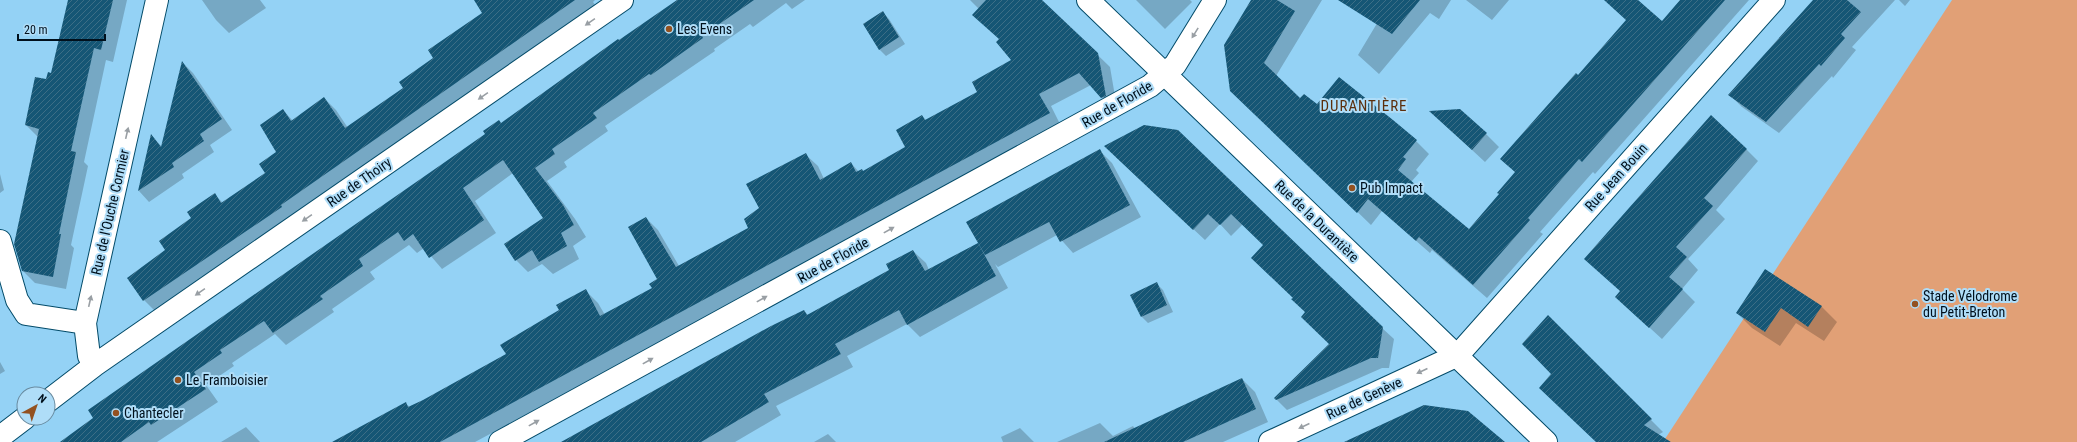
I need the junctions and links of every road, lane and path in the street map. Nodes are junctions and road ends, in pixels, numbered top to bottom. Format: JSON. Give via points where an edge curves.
{"nodes":[{"id":1,"x":157,"y":0,"type":"edge"},
{"id":2,"x":622,"y":0,"type":"edge"},
{"id":3,"x":1088,"y":0,"type":"edge"},
{"id":4,"x":1215,"y":0,"type":"edge"},
{"id":5,"x":1774,"y":0,"type":"edge"},
{"id":6,"x":1165,"y":75,"type":"junction"},
{"id":7,"x":0,"y":242,"type":"edge"},
{"id":8,"x":85,"y":323,"type":"junction"},
{"id":9,"x":1458,"y":355,"type":"junction"},
{"id":10,"x":95,"y":365,"type":"junction"},
{"id":11,"x":56,"y":395,"type":"edge"},
{"id":12,"x":16,"y":425,"type":"edge"},
{"id":13,"x":0,"y":437,"type":"edge"},
{"id":14,"x":500,"y":442,"type":"edge"},
{"id":15,"x":1270,"y":442,"type":"edge"},
{"id":16,"x":1546,"y":442,"type":"edge"}],
"edges":[{"from":8,"to":1,"type":"street","name":"Rue de l'Ouche Cormier","one_way":true},
{"from":2,"to":10,"type":"street","name":"Rue de Thoiry","one_way":true},
{"from":3,"to":6,"type":"street","name":"Rue de la Durantière"},
{"from":4,"to":6,"type":"street","name":"Rue de Floride","one_way":true,"via":[[1175,65]]},
{"from":5,"to":9,"type":"street","name":"Rue Jean Bouin"},
{"from":6,"to":9,"type":"street","name":"Rue de la Durantière"},
{"from":14,"to":6,"type":"street","name":"Rue de Floride","one_way":true,"via":[[1130,98]]},
{"from":7,"to":8,"type":"street","via":[[17,300],[26,314]]},
{"from":8,"to":10,"type":"street","name":"Rue de l'Ouche Cormier","via":[[89,356]]},
{"from":9,"to":15,"type":"street","name":"Rue de Genève","one_way":true},
{"from":9,"to":16,"type":"street","name":"Rue de la Durantière"},
{"from":10,"to":11,"type":"street"},
{"from":12,"to":13,"type":"street"}]}
